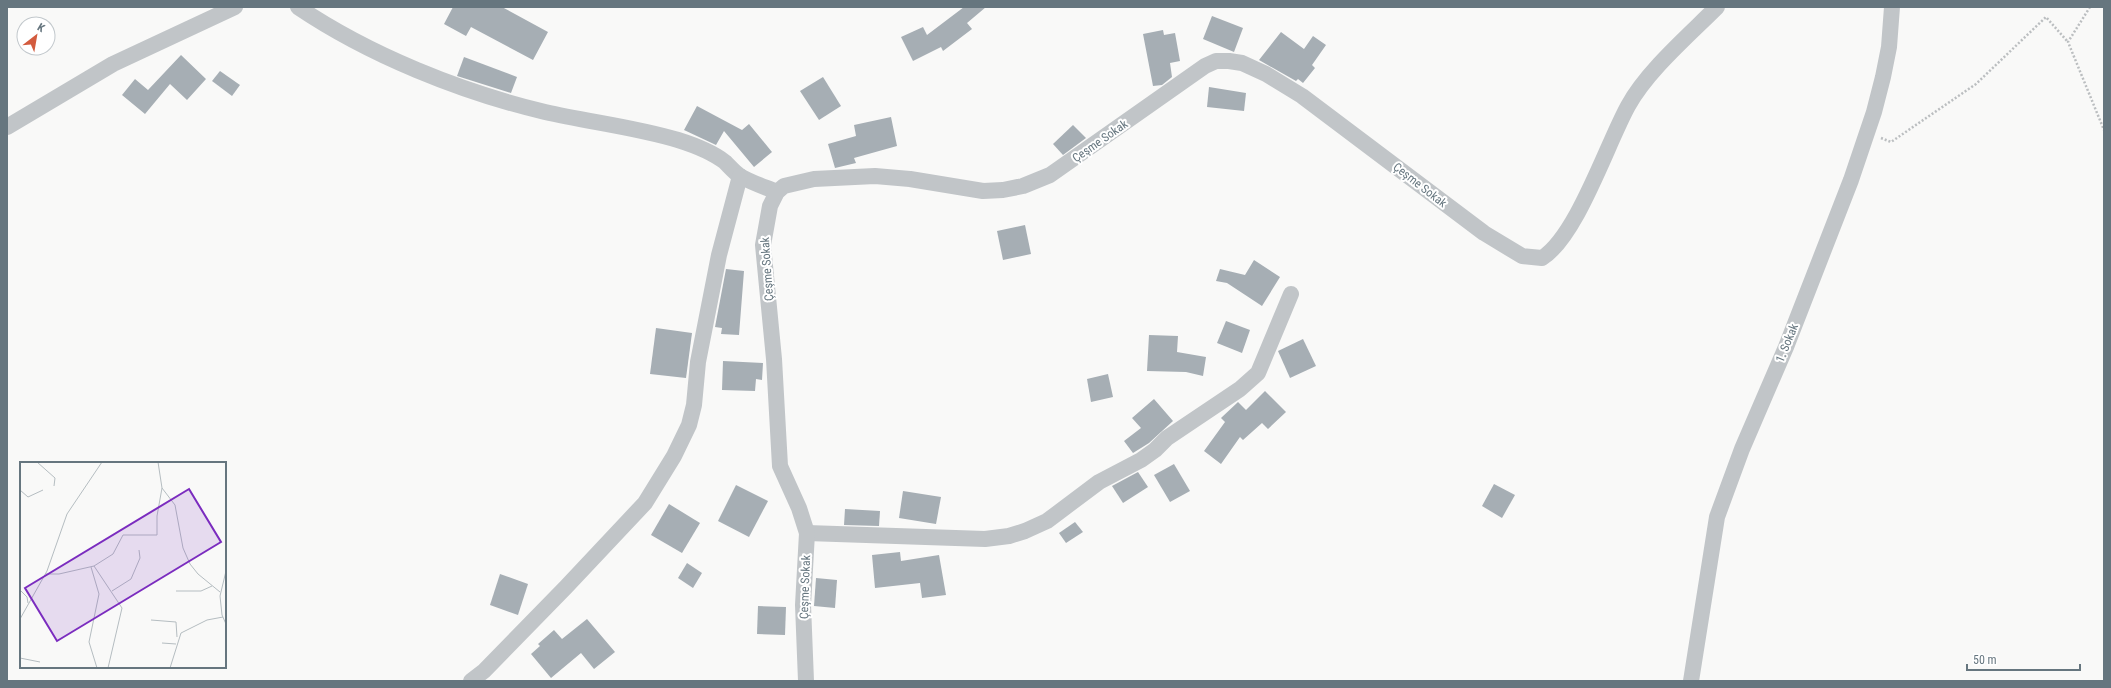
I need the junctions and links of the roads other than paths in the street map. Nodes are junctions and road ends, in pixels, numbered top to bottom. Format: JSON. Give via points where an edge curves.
{"nodes":[{"id":1,"x":235,"y":7,"type":"edge"},
{"id":2,"x":298,"y":7,"type":"edge"},
{"id":3,"x":1717,"y":7,"type":"edge"},
{"id":4,"x":1892,"y":7,"type":"edge"},
{"id":5,"x":7,"y":127,"type":"edge"},
{"id":6,"x":740,"y":176,"type":"junction"},
{"id":7,"x":777,"y":192,"type":"junction"},
{"id":8,"x":1291,"y":294,"type":"dead end"},
{"id":9,"x":807,"y":533,"type":"junction"},
{"id":10,"x":471,"y":681,"type":"edge"},
{"id":11,"x":806,"y":681,"type":"edge"},
{"id":12,"x":1691,"y":681,"type":"edge"}],
"edges":[{"from":1,"to":5,"type":"street","via":[[113,64]]},
{"from":2,"to":6,"type":"street","via":[[324,25],[440,78],[544,111],[680,141],[724,162]]},
{"from":3,"to":7,"type":"street","name":"Çeşme Sokak","via":[[1649,77],[1628,105],[1561,242],[1542,258],[1522,256],[1484,233],[1302,96],[1242,63],[1229,61],[1216,61],[1205,66],[1050,176],[1023,186],[983,191],[875,176],[814,178],[784,186]]},
{"from":4,"to":12,"type":"street","name":"1. Sokak","via":[[1889,47],[1884,69],[1851,180],[1717,517]]},
{"from":6,"to":7,"type":"street"},
{"from":6,"to":10,"type":"street","via":[[718,263],[698,362],[694,405],[689,425],[674,456],[645,503],[620,531],[484,671]]},
{"from":7,"to":9,"type":"street","name":"Çeşme Sokak","via":[[770,206],[763,245],[780,466]]},
{"from":8,"to":9,"type":"street","via":[[1258,373],[1240,390],[1167,438],[1146,456],[1099,482],[1041,524],[1009,536],[985,539]]},
{"from":9,"to":11,"type":"street","name":"Çeşme Sokak","via":[[803,605]]}]}
